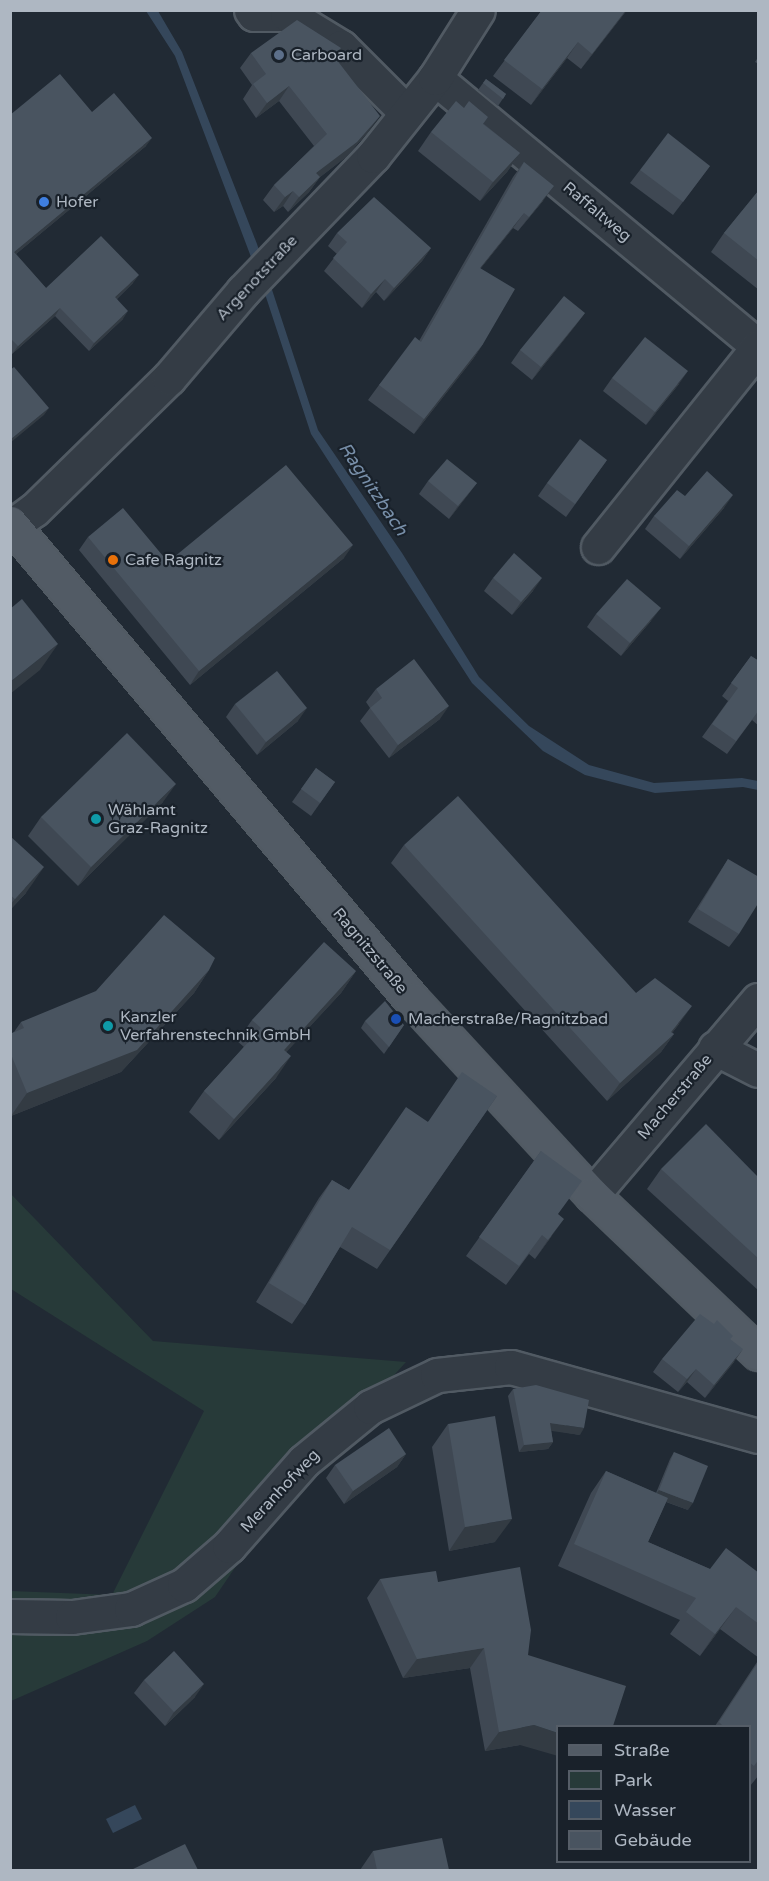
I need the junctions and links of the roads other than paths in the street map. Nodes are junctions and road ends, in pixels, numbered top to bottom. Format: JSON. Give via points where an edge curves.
{"nodes":[{"id":1,"x":250,"y":10,"type":"edge"},
{"id":2,"x":478,"y":10,"type":"edge"},
{"id":3,"x":435,"y":78,"type":"junction"},
{"id":4,"x":407,"y":113,"type":"junction"},
{"id":5,"x":759,"y":346,"type":"edge"},
{"id":6,"x":12,"y":524,"type":"edge"},
{"id":7,"x":598,"y":547,"type":"dead end"},
{"id":8,"x":759,"y":1000,"type":"edge"},
{"id":9,"x":715,"y":1048,"type":"junction"},
{"id":10,"x":759,"y":1070,"type":"edge"},
{"id":11,"x":592,"y":1195,"type":"junction"},
{"id":12,"x":759,"y":1353,"type":"edge"},
{"id":13,"x":759,"y":1436,"type":"edge"},
{"id":14,"x":10,"y":1616,"type":"edge"}],
"edges":[{"from":1,"to":4,"type":"street","via":[[254,14],[287,14],[341,47]]},
{"from":2,"to":3,"type":"street","name":"Argenotstraße"},
{"from":3,"to":4,"type":"street","name":"Argenotstraße"},
{"from":3,"to":5,"type":"street","name":"Raffaltweg"},
{"from":4,"to":6,"type":"street","name":"Argenotstraße","via":[[373,156],[243,291],[169,378],[34,510]]},
{"from":5,"to":7,"type":"street","name":"Raffaltweg"},
{"from":6,"to":11,"type":"main road","name":"Ragnitzstraße","via":[[412,1000]]},
{"from":8,"to":9,"type":"street","name":"Macherstraße"},
{"from":9,"to":10,"type":"street"},
{"from":9,"to":11,"type":"street","name":"Macherstraße"},
{"from":11,"to":12,"type":"main road","name":"Ragnitzstraße"},
{"from":13,"to":14,"type":"street","name":"Meranhofweg","via":[[511,1367],[437,1375],[370,1407],[321,1448],[229,1546],[184,1585],[131,1609],[72,1617]]}]}
